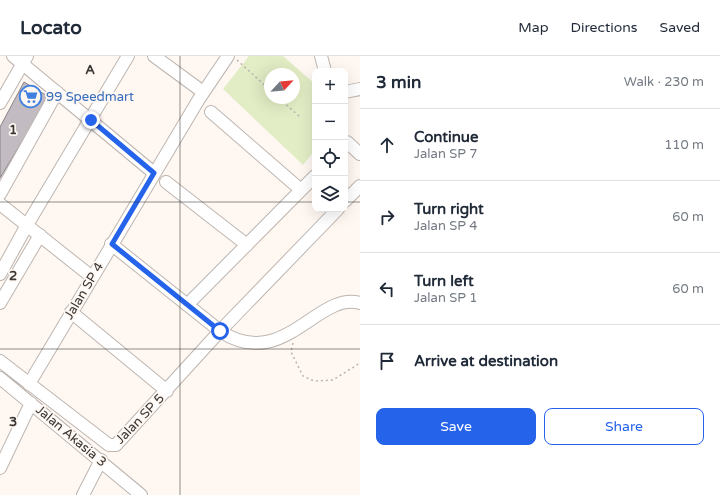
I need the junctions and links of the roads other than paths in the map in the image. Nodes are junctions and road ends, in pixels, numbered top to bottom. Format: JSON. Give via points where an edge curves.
{"nodes":[{"id":1,"x":128,"y":56,"type":"edge"},
{"id":2,"x":154,"y":56,"type":"edge"},
{"id":3,"x":228,"y":56,"type":"edge"},
{"id":4,"x":322,"y":56,"type":"edge"},
{"id":5,"x":21,"y":59,"type":"edge"},
{"id":6,"x":324,"y":68,"type":"edge"},
{"id":7,"x":360,"y":89,"type":"edge"},
{"id":8,"x":348,"y":91,"type":"edge"},
{"id":9,"x":57,"y":92,"type":"junction"},
{"id":10,"x":203,"y":92,"type":"junction"},
{"id":11,"x":0,"y":103,"type":"edge"},
{"id":12,"x":211,"y":112,"type":"dead end"},
{"id":13,"x":91,"y":120,"type":"junction"},
{"id":14,"x":348,"y":145,"type":"edge"},
{"id":15,"x":360,"y":154,"type":"edge"},
{"id":16,"x":154,"y":173,"type":"junction"},
{"id":17,"x":312,"y":179,"type":"edge"},
{"id":18,"x":166,"y":182,"type":"dead end"},
{"id":19,"x":360,"y":186,"type":"edge"},
{"id":20,"x":301,"y":190,"type":"junction"},
{"id":21,"x":0,"y":194,"type":"edge"},
{"id":22,"x":348,"y":198,"type":"edge"},
{"id":23,"x":0,"y":204,"type":"edge"},
{"id":24,"x":335,"y":212,"type":"edge"},
{"id":25,"x":27,"y":225,"type":"junction"},
{"id":26,"x":40,"y":235,"type":"junction"},
{"id":27,"x":112,"y":244,"type":"junction"},
{"id":28,"x":247,"y":245,"type":"junction"},
{"id":29,"x":0,"y":274,"type":"edge"},
{"id":30,"x":92,"y":277,"type":"junction"},
{"id":31,"x":360,"y":303,"type":"edge"},
{"id":32,"x":0,"y":304,"type":"edge"},
{"id":33,"x":187,"y":305,"type":"junction"},
{"id":34,"x":71,"y":312,"type":"junction"},
{"id":35,"x":220,"y":331,"type":"junction"},
{"id":36,"x":0,"y":361,"type":"edge"},
{"id":37,"x":0,"y":378,"type":"edge"},
{"id":38,"x":29,"y":384,"type":"junction"},
{"id":39,"x":167,"y":391,"type":"junction"},
{"id":40,"x":31,"y":404,"type":"junction"},
{"id":41,"x":101,"y":460,"type":"junction"},
{"id":42,"x":0,"y":468,"type":"edge"},
{"id":43,"x":83,"y":495,"type":"edge"},
{"id":44,"x":141,"y":495,"type":"edge"}],
"edges":[{"from":1,"to":13,"type":"street"},
{"from":2,"to":10,"type":"street"},
{"from":3,"to":10,"type":"street","name":"Jalan SP 4"},
{"from":4,"to":6,"type":"street"},
{"from":5,"to":9,"type":"street"},
{"from":5,"to":11,"type":"street"},
{"from":7,"to":8,"type":"street"},
{"from":9,"to":13,"type":"street"},
{"from":9,"to":21,"type":"street"},
{"from":10,"to":16,"type":"street","name":"Jalan SP 4"},
{"from":12,"to":20,"type":"street"},
{"from":13,"to":16,"type":"street"},
{"from":13,"to":25,"type":"street"},
{"from":14,"to":15,"type":"street"},
{"from":16,"to":27,"type":"street","name":"Jalan SP 4"},
{"from":17,"to":20,"type":"street"},
{"from":18,"to":28,"type":"street"},
{"from":19,"to":22,"type":"street"},
{"from":20,"to":28,"type":"street"},
{"from":23,"to":25,"type":"street"},
{"from":24,"to":35,"type":"street","name":"Jalan SP 5"},
{"from":25,"to":26,"type":"street"},
{"from":25,"to":29,"type":"street"},
{"from":26,"to":30,"type":"street"},
{"from":26,"to":32,"type":"street"},
{"from":27,"to":30,"type":"street","name":"Jalan SP 4"},
{"from":27,"to":33,"type":"street"},
{"from":28,"to":33,"type":"street"},
{"from":30,"to":34,"type":"street","name":"Jalan SP 4"},
{"from":31,"to":35,"type":"street","via":[[350,300],[269,342],[252,344],[230,338]]},
{"from":33,"to":35,"type":"street"},
{"from":34,"to":38,"type":"street","name":"Jalan SP 4"},
{"from":34,"to":39,"type":"street"},
{"from":35,"to":39,"type":"street","name":"Jalan SP 5"},
{"from":36,"to":38,"type":"street"},
{"from":37,"to":40,"type":"street","name":"Jalan Akasia 3"},
{"from":38,"to":39,"type":"street","name":"Jalan SP 5","via":[[112,446],[118,444]]},
{"from":40,"to":41,"type":"street","name":"Jalan Akasia 3"},
{"from":40,"to":42,"type":"street"},
{"from":41,"to":43,"type":"street"},
{"from":41,"to":44,"type":"street","name":"Jalan Akasia 3"}]}
